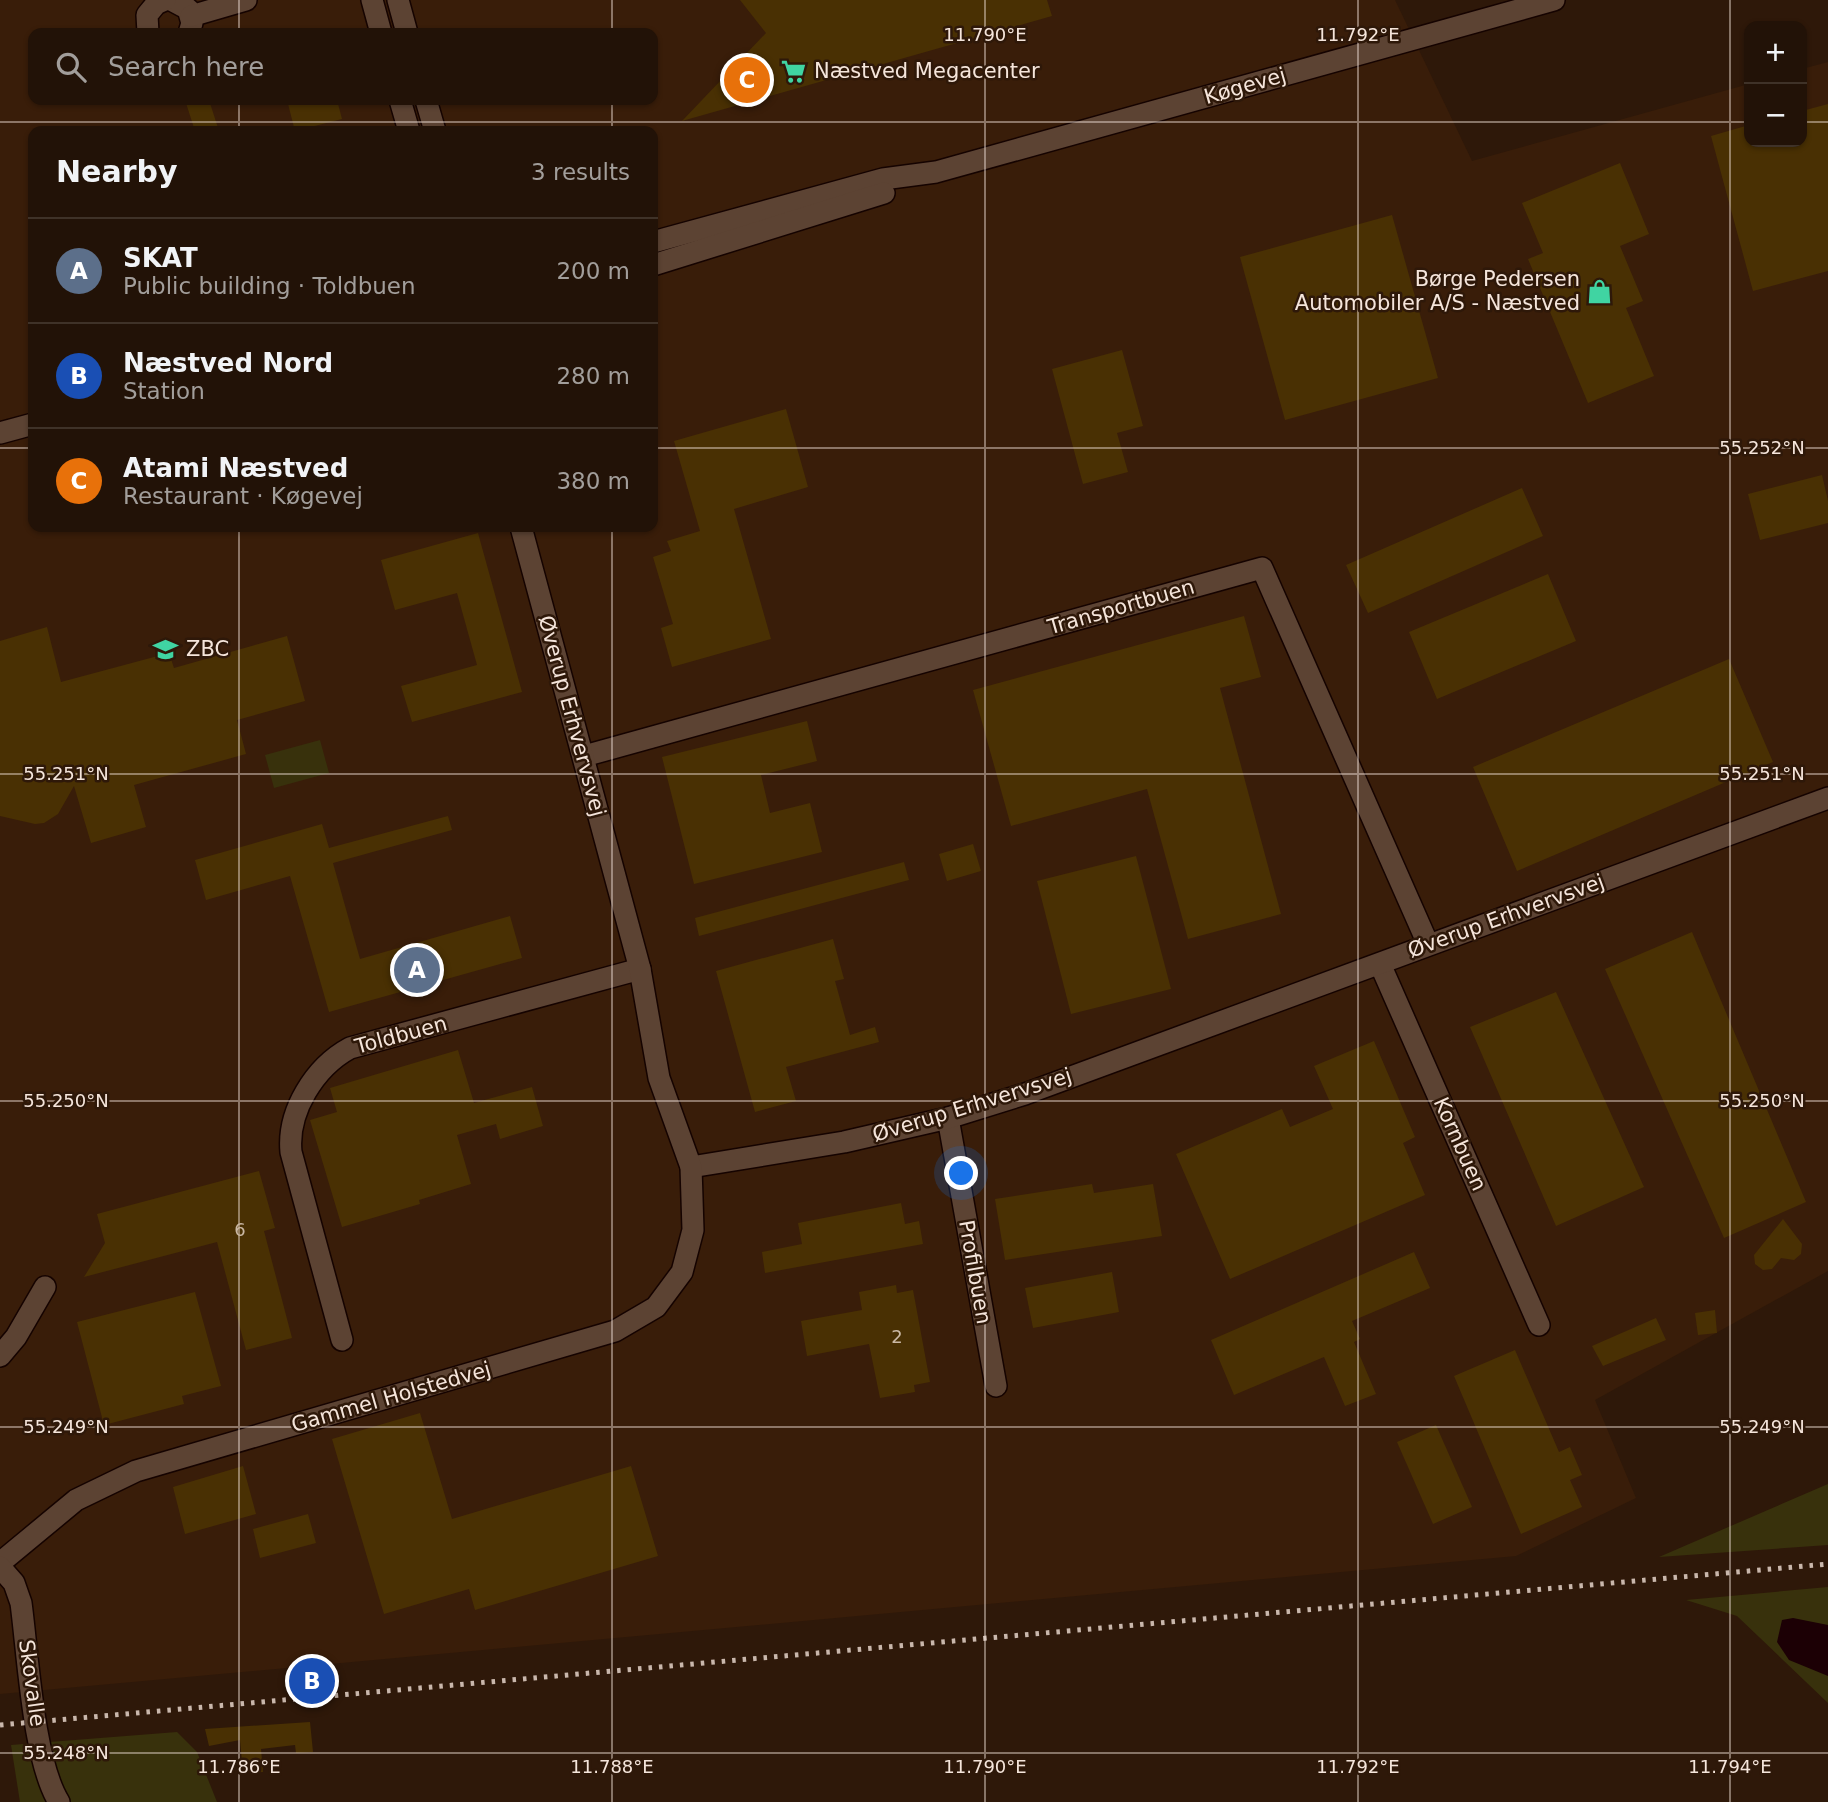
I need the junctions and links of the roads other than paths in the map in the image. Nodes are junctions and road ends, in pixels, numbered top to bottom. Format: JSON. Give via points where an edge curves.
{"nodes":[{"id":1,"x":246,"y":0,"type":"edge"},
{"id":2,"x":372,"y":0,"type":"edge"},
{"id":3,"x":398,"y":0,"type":"edge"},
{"id":4,"x":1554,"y":0,"type":"edge"},
{"id":5,"x":161,"y":1,"type":"edge"},
{"id":6,"x":190,"y":25,"type":"edge"},
{"id":7,"x":148,"y":28,"type":"edge"},
{"id":8,"x":380,"y":28,"type":"edge"},
{"id":9,"x":406,"y":28,"type":"edge"},
{"id":10,"x":401,"y":105,"type":"edge"},
{"id":11,"x":427,"y":105,"type":"edge"},
{"id":12,"x":408,"y":126,"type":"edge"},
{"id":13,"x":434,"y":126,"type":"edge"},
{"id":14,"x":936,"y":172,"type":"junction"},
{"id":15,"x":658,"y":241,"type":"edge"},
{"id":16,"x":658,"y":263,"type":"edge"},
{"id":17,"x":28,"y":425,"type":"edge"},
{"id":18,"x":0,"y":433,"type":"edge"},
{"id":19,"x":522,"y":532,"type":"edge"},
{"id":20,"x":584,"y":756,"type":"junction"},
{"id":21,"x":1828,"y":798,"type":"edge"},
{"id":22,"x":1427,"y":944,"type":"junction"},
{"id":23,"x":1380,"y":964,"type":"junction"},
{"id":24,"x":640,"y":969,"type":"junction"},
{"id":25,"x":948,"y":1118,"type":"junction"},
{"id":26,"x":691,"y":1167,"type":"junction"},
{"id":27,"x":46,"y":1287,"type":"dead end"},
{"id":28,"x":1539,"y":1325,"type":"dead end"},
{"id":29,"x":342,"y":1340,"type":"dead end"},
{"id":30,"x":0,"y":1356,"type":"edge"},
{"id":31,"x":996,"y":1386,"type":"dead end"},
{"id":32,"x":0,"y":1565,"type":"edge"},
{"id":33,"x":59,"y":1802,"type":"edge"}],
"edges":[{"from":1,"to":6,"type":"street"},
{"from":2,"to":8,"type":"street"},
{"from":3,"to":9,"type":"street"},
{"from":4,"to":14,"type":"street","name":"Køgevej"},
{"from":5,"to":6,"type":"street","via":[[183,4]]},
{"from":5,"to":7,"type":"street","via":[[147,15]]},
{"from":10,"to":12,"type":"street"},
{"from":11,"to":13,"type":"street"},
{"from":14,"to":15,"type":"street","name":"Køgevej","via":[[883,179]]},
{"from":14,"to":16,"type":"street","name":"Køgevej","via":[[891,191]]},
{"from":17,"to":18,"type":"street"},
{"from":19,"to":20,"type":"street","name":"Øverup Erhvervsvej"},
{"from":20,"to":22,"type":"street","name":"Transportbuen","via":[[1262,568]]},
{"from":20,"to":24,"type":"street","name":"Øverup Erhvervsvej"},
{"from":21,"to":22,"type":"street","name":"Øverup Erhvervsvej"},
{"from":22,"to":23,"type":"street","name":"Øverup Erhvervsvej"},
{"from":23,"to":25,"type":"street","name":"Øverup Erhvervsvej"},
{"from":23,"to":28,"type":"street","name":"Kornbuen"},
{"from":24,"to":26,"type":"street","name":"Øverup Erhvervsvej","via":[[659,1078]]},
{"from":24,"to":29,"type":"street","name":"Toldbuen","via":[[350,1048],[319,1070],[289,1135]]},
{"from":25,"to":26,"type":"street","name":"Øverup Erhvervsvej","via":[[844,1142]]},
{"from":25,"to":31,"type":"street","name":"Profilbuen"},
{"from":26,"to":32,"type":"street","name":"Gammel Holstedvej","via":[[694,1209],[689,1252],[670,1290],[639,1320],[615,1331],[136,1471],[76,1500]]},
{"from":27,"to":30,"type":"street"},
{"from":32,"to":33,"type":"street","name":"Skovalle","via":[[14,1583],[21,1603],[42,1758],[49,1787]]}]}
